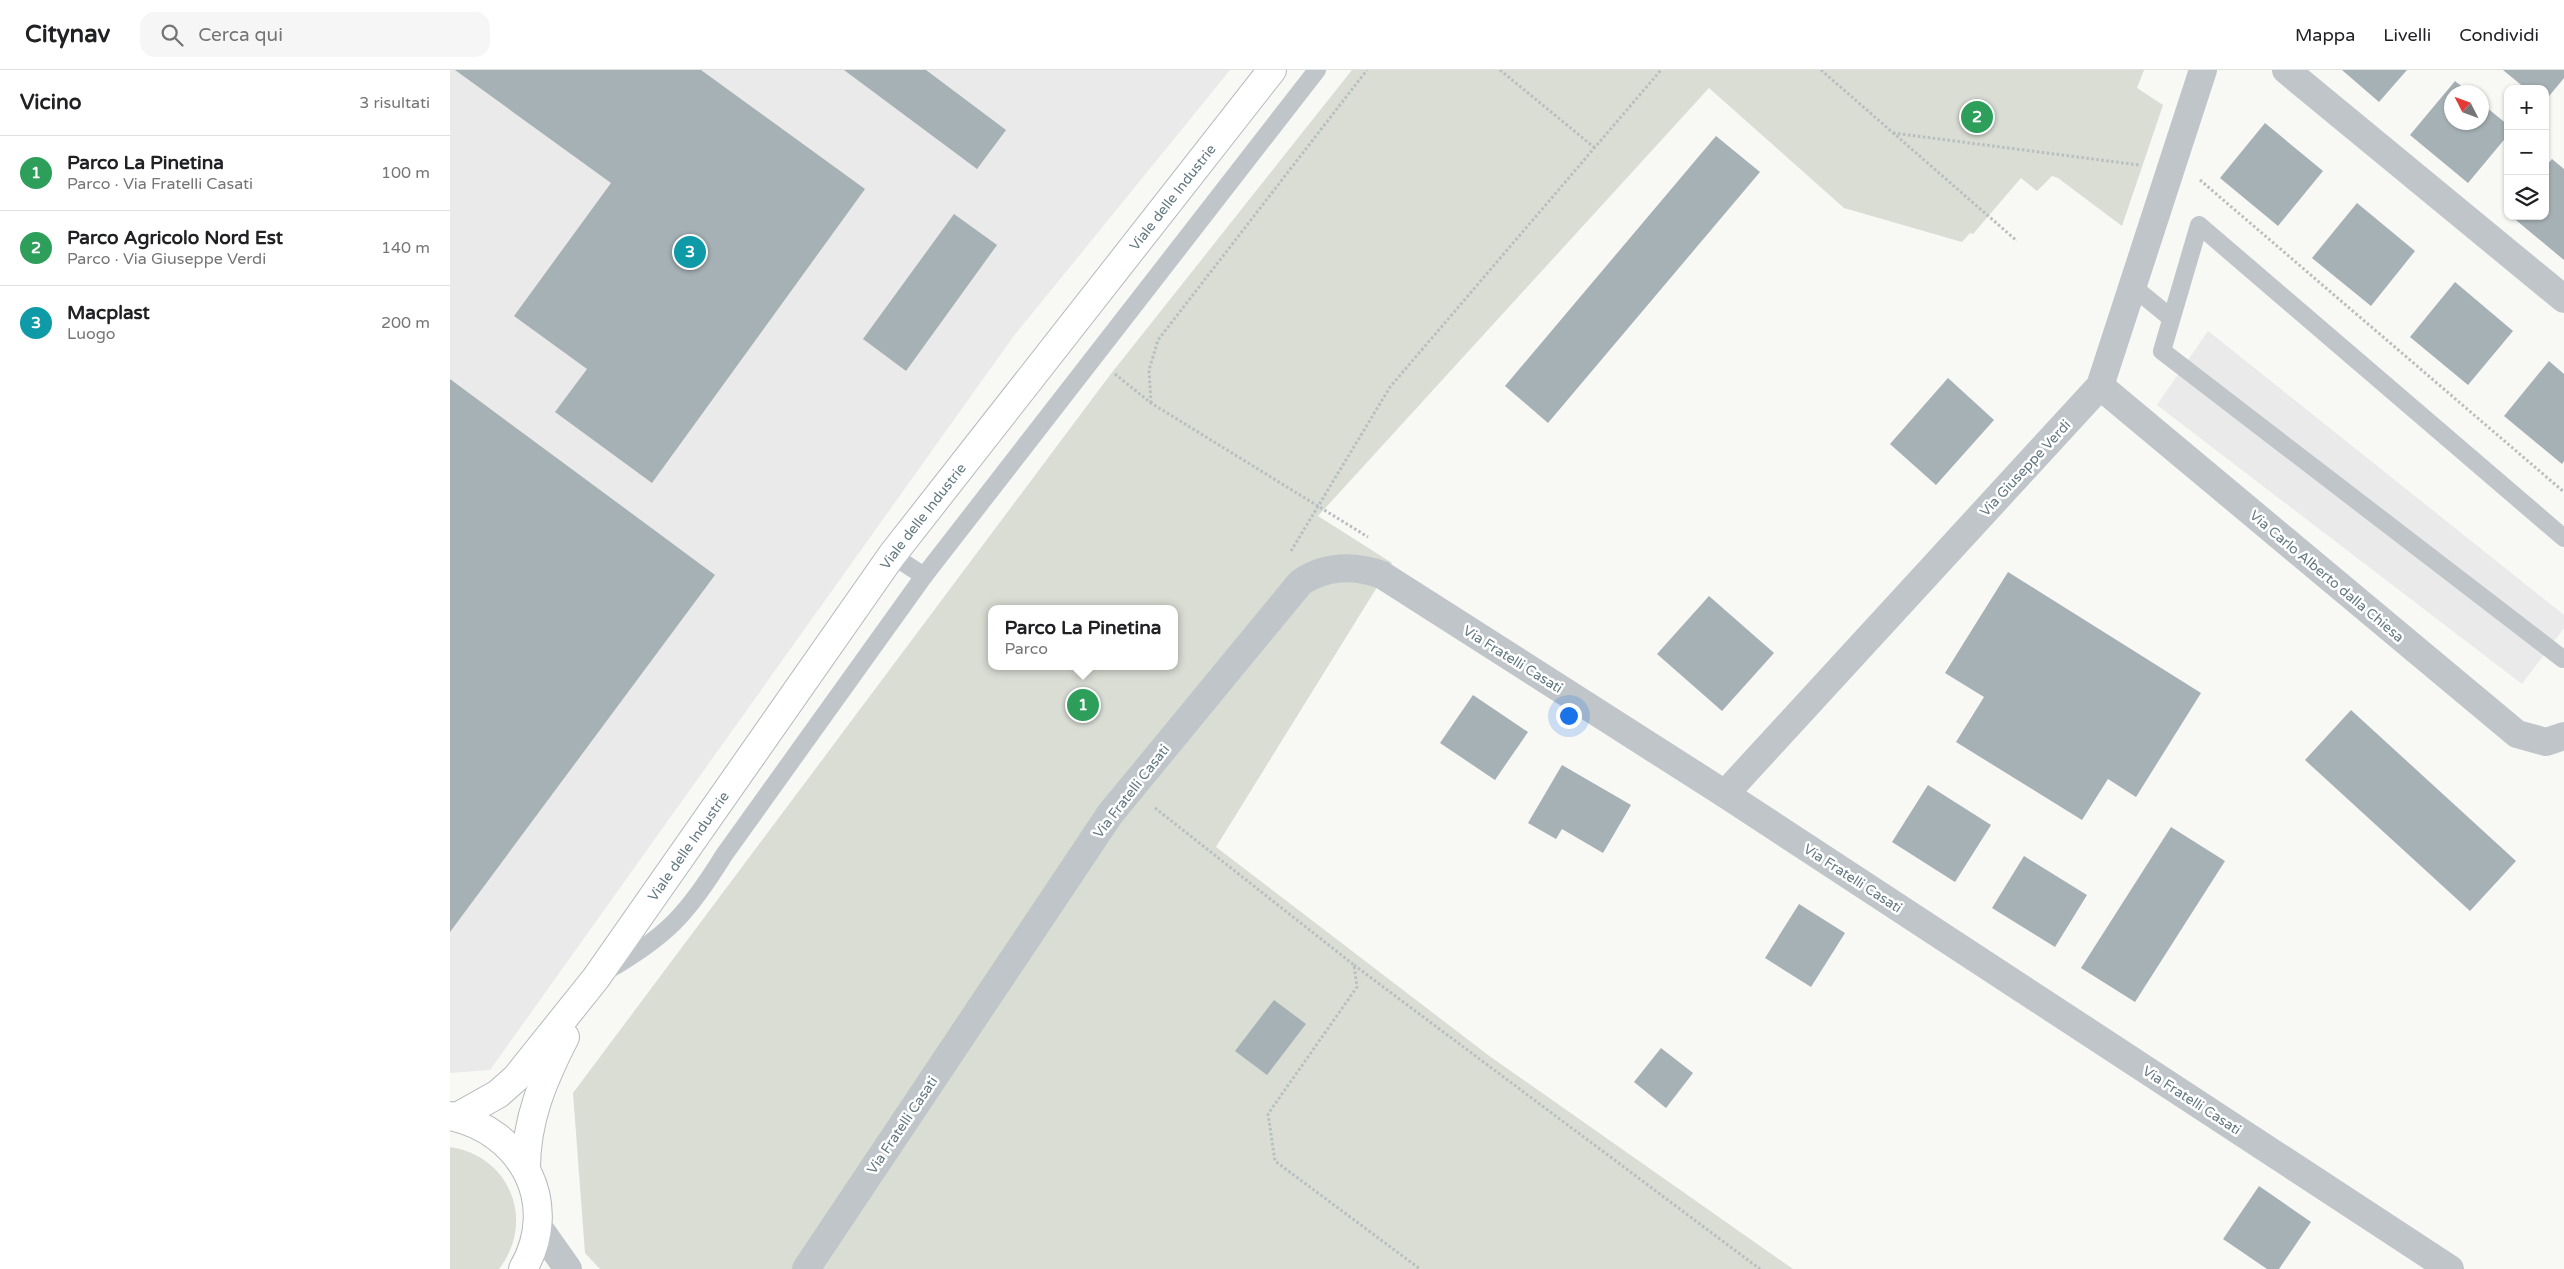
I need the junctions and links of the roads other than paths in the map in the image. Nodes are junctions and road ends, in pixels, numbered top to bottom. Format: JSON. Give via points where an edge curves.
{"nodes":[{"id":1,"x":1272,"y":70,"type":"edge"},
{"id":2,"x":1317,"y":70,"type":"edge"},
{"id":3,"x":2203,"y":70,"type":"edge"},
{"id":4,"x":2286,"y":70,"type":"edge"},
{"id":5,"x":2132,"y":286,"type":"junction"},
{"id":6,"x":2564,"y":299,"type":"edge"},
{"id":7,"x":2171,"y":318,"type":"junction"},
{"id":8,"x":2100,"y":386,"type":"junction"},
{"id":9,"x":2564,"y":538,"type":"edge"},
{"id":10,"x":892,"y":555,"type":"junction"},
{"id":11,"x":924,"y":576,"type":"junction"},
{"id":12,"x":2564,"y":658,"type":"edge"},
{"id":13,"x":2564,"y":736,"type":"edge"},
{"id":14,"x":1725,"y":794,"type":"junction"},
{"id":15,"x":596,"y":978,"type":"junction"},
{"id":16,"x":453,"y":1117,"type":"edge"},
{"id":17,"x":526,"y":1168,"type":"junction"},
{"id":18,"x":537,"y":1225,"type":"junction"},
{"id":19,"x":523,"y":1269,"type":"edge"},
{"id":20,"x":568,"y":1269,"type":"edge"},
{"id":21,"x":806,"y":1269,"type":"edge"},
{"id":22,"x":2450,"y":1269,"type":"edge"}],
"edges":[{"from":1,"to":10,"type":"street","name":"Viale delle Industrie"},
{"from":2,"to":11,"type":"lane"},
{"from":3,"to":5,"type":"street","name":"Via Giuseppe Verdi"},
{"from":4,"to":6,"type":"street"},
{"from":5,"to":7,"type":"lane"},
{"from":5,"to":8,"type":"street","name":"Via Giuseppe Verdi"},
{"from":7,"to":9,"type":"lane","via":[[2199,225]]},
{"from":7,"to":12,"type":"lane","via":[[2162,351]]},
{"from":8,"to":13,"type":"street","name":"Via Carlo Alberto dalla Chiesa","via":[[2517,734],[2546,742]]},
{"from":8,"to":14,"type":"street","name":"Via Giuseppe Verdi"},
{"from":10,"to":11,"type":"lane"},
{"from":10,"to":15,"type":"street","name":"Viale delle Industrie"},
{"from":11,"to":15,"type":"lane","via":[[687,910],[664,934],[640,952]]},
{"from":14,"to":21,"type":"street","name":"Via Fratelli Casati","via":[[1382,575],[1352,568],[1334,569],[1309,577],[1300,583],[1110,814]]},
{"from":14,"to":22,"type":"street","name":"Via Fratelli Casati"},
{"from":15,"to":16,"type":"street","name":"Viale delle Industrie","via":[[516,1078],[498,1094]]},
{"from":15,"to":17,"type":"street","name":"Viale delle Industrie","via":[[544,1079],[527,1137]]},
{"from":16,"to":17,"type":"street","via":[[474,1122],[498,1136]]},
{"from":17,"to":18,"type":"street","via":[[535,1193]]},
{"from":18,"to":19,"type":"street"},
{"from":18,"to":20,"type":"street"}]}
